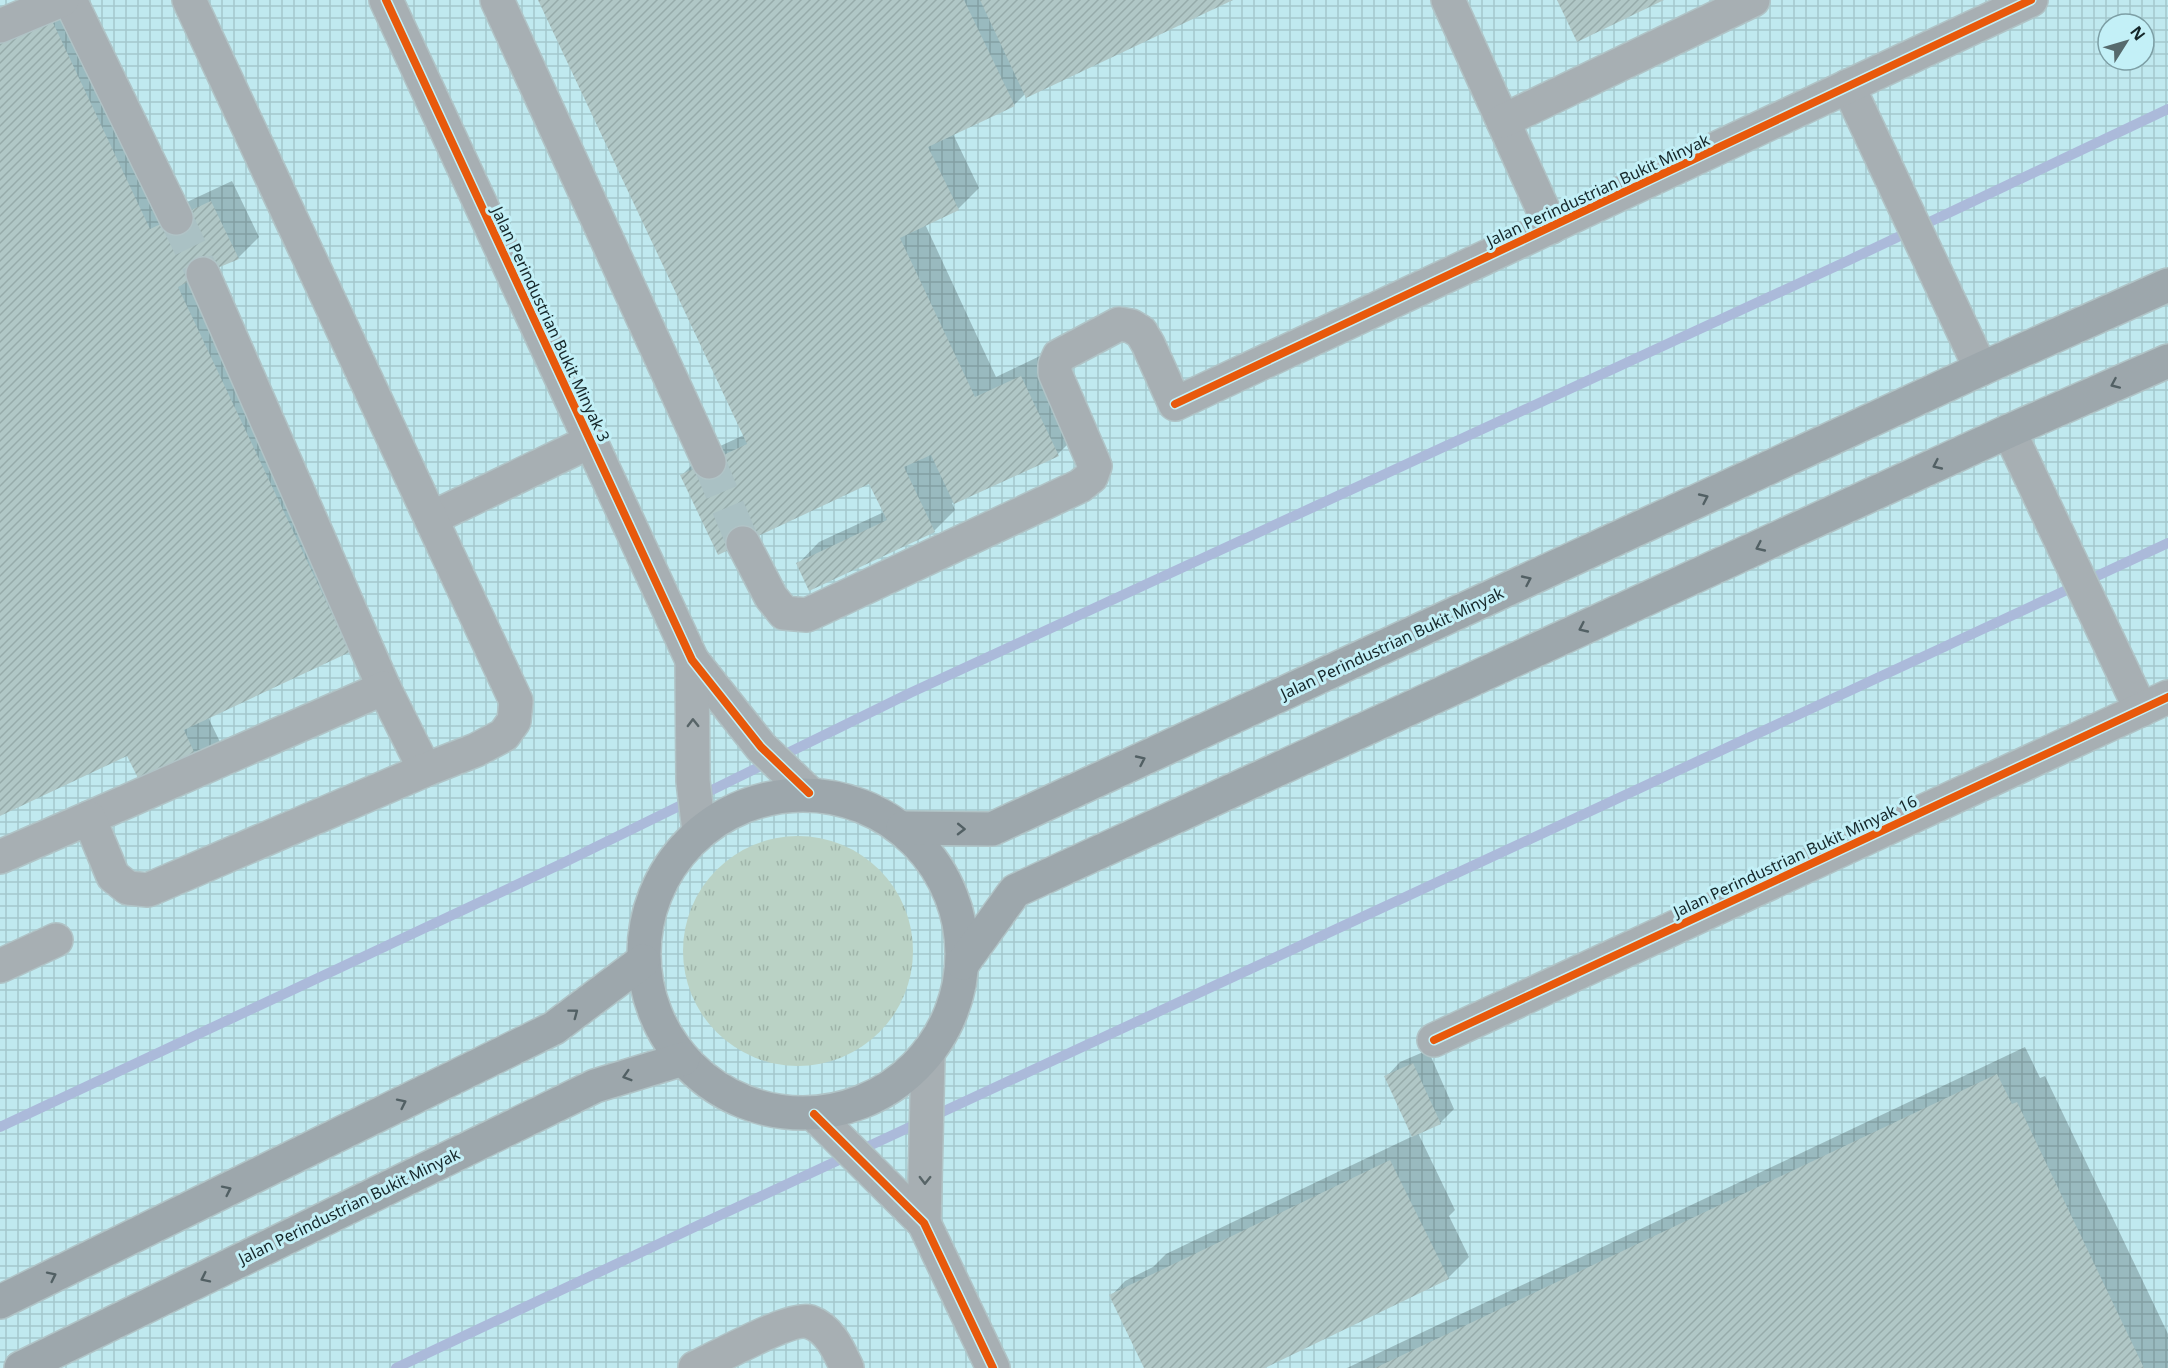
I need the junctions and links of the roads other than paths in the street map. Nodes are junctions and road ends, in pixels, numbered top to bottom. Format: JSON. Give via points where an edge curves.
{"nodes":[{"id":1,"x":62,"y":0,"type":"edge"},
{"id":2,"x":70,"y":0,"type":"edge"},
{"id":3,"x":189,"y":0,"type":"edge"},
{"id":4,"x":386,"y":0,"type":"edge"},
{"id":5,"x":497,"y":0,"type":"edge"},
{"id":6,"x":1448,"y":0,"type":"edge"},
{"id":7,"x":1753,"y":0,"type":"edge"},
{"id":8,"x":2031,"y":0,"type":"edge"},
{"id":9,"x":0,"y":26,"type":"edge"},
{"id":10,"x":1848,"y":86,"type":"junction"},
{"id":11,"x":1503,"y":121,"type":"junction"},
{"id":12,"x":176,"y":218,"type":"tunnel mouth"},
{"id":13,"x":1551,"y":227,"type":"junction"},
{"id":14,"x":202,"y":274,"type":"tunnel mouth"},
{"id":15,"x":2168,"y":285,"type":"edge"},
{"id":16,"x":2168,"y":361,"type":"edge"},
{"id":17,"x":1981,"y":369,"type":"junction"},
{"id":18,"x":2009,"y":431,"type":"junction"},
{"id":19,"x":591,"y":441,"type":"junction"},
{"id":20,"x":709,"y":462,"type":"tunnel mouth"},
{"id":21,"x":432,"y":518,"type":"junction"},
{"id":22,"x":743,"y":543,"type":"tunnel mouth"},
{"id":23,"x":692,"y":660,"type":"junction"},
{"id":24,"x":384,"y":688,"type":"junction"},
{"id":25,"x":2154,"y":703,"type":"edge"},
{"id":26,"x":425,"y":770,"type":"junction"},
{"id":27,"x":809,"y":793,"type":"junction"},
{"id":28,"x":697,"y":808,"type":"junction"},
{"id":29,"x":89,"y":818,"type":"junction"},
{"id":30,"x":903,"y":828,"type":"junction"},
{"id":31,"x":0,"y":857,"type":"edge"},
{"id":32,"x":56,"y":940,"type":"dead end"},
{"id":33,"x":643,"y":961,"type":"junction"},
{"id":34,"x":963,"y":963,"type":"junction"},
{"id":35,"x":0,"y":966,"type":"edge"},
{"id":36,"x":1434,"y":1040,"type":"dead end"},
{"id":37,"x":928,"y":1056,"type":"junction"},
{"id":38,"x":683,"y":1059,"type":"junction"},
{"id":39,"x":814,"y":1114,"type":"junction"},
{"id":40,"x":924,"y":1223,"type":"junction"},
{"id":41,"x":0,"y":1302,"type":"edge"},
{"id":42,"x":21,"y":1368,"type":"edge"},
{"id":43,"x":695,"y":1368,"type":"edge"},
{"id":44,"x":847,"y":1368,"type":"edge"},
{"id":45,"x":993,"y":1368,"type":"edge"}],
"edges":[{"from":1,"to":9,"type":"street"},
{"from":2,"to":12,"type":"street"},
{"from":3,"to":21,"type":"street"},
{"from":4,"to":19,"type":"street","name":"Jalan Perindustrian Bukit Minyak 3"},
{"from":5,"to":20,"type":"street"},
{"from":6,"to":11,"type":"street"},
{"from":7,"to":11,"type":"street"},
{"from":8,"to":10,"type":"street","name":"Jalan Perindustrian Bukit Minyak"},
{"from":10,"to":13,"type":"street","name":"Jalan Perindustrian Bukit Minyak"},
{"from":10,"to":17,"type":"street"},
{"from":11,"to":13,"type":"street"},
{"from":13,"to":22,"type":"street","name":"Jalan Perindustrian Bukit Minyak","via":[[1175,404],[1141,332],[1119,324],[1059,356],[1055,365],[1095,466],[1091,477],[1080,486],[807,615],[784,613],[771,597]]},
{"from":14,"to":24,"type":"street"},
{"from":15,"to":17,"type":"main road","name":"Jalan Perindustrian Bukit Minyak"},
{"from":16,"to":18,"type":"main road","one_way":true},
{"from":30,"to":17,"type":"main road","name":"Jalan Perindustrian Bukit Minyak","one_way":true,"via":[[992,830]]},
{"from":18,"to":25,"type":"street","via":[[2086,595]]},
{"from":18,"to":34,"type":"main road","one_way":true,"via":[[1015,891]]},
{"from":19,"to":21,"type":"street"},
{"from":19,"to":23,"type":"street","name":"Jalan Perindustrian Bukit Minyak 3"},
{"from":21,"to":26,"type":"street","via":[[516,701],[514,721],[504,735]]},
{"from":23,"to":27,"type":"street","via":[[761,747]]},
{"from":28,"to":23,"type":"street","one_way":true},
{"from":24,"to":26,"type":"street"},
{"from":24,"to":29,"type":"street"},
{"from":25,"to":36,"type":"street","name":"Jalan Perindustrian Bukit Minyak 16"},
{"from":26,"to":29,"type":"street","via":[[148,890],[128,888],[113,876]]},
{"from":27,"to":28,"type":"main road","via":[[770,796],[733,809]]},
{"from":27,"to":30,"type":"main road","via":[[859,803]]},
{"from":28,"to":33,"type":"main road","via":[[649,907]]},
{"from":29,"to":31,"type":"street"},
{"from":30,"to":34,"type":"main road","via":[[937,866],[958,912]]},
{"from":32,"to":35,"type":"street"},
{"from":33,"to":38,"type":"main road","via":[[654,1013]]},
{"from":41,"to":33,"type":"main road","one_way":true,"via":[[554,1028]]},
{"from":34,"to":37,"type":"main road","via":[[953,1012]]},
{"from":37,"to":39,"type":"main road","via":[[894,1087],[853,1107]]},
{"from":37,"to":40,"type":"street","one_way":true},
{"from":38,"to":39,"type":"main road","via":[[724,1093],[774,1112]]},
{"from":38,"to":42,"type":"main road","name":"Jalan Perindustrian Bukit Minyak","one_way":true,"via":[[595,1086]]},
{"from":39,"to":40,"type":"street"},
{"from":40,"to":45,"type":"street"},
{"from":43,"to":44,"type":"street","via":[[794,1322],[809,1322],[822,1329],[834,1341]]}]}
